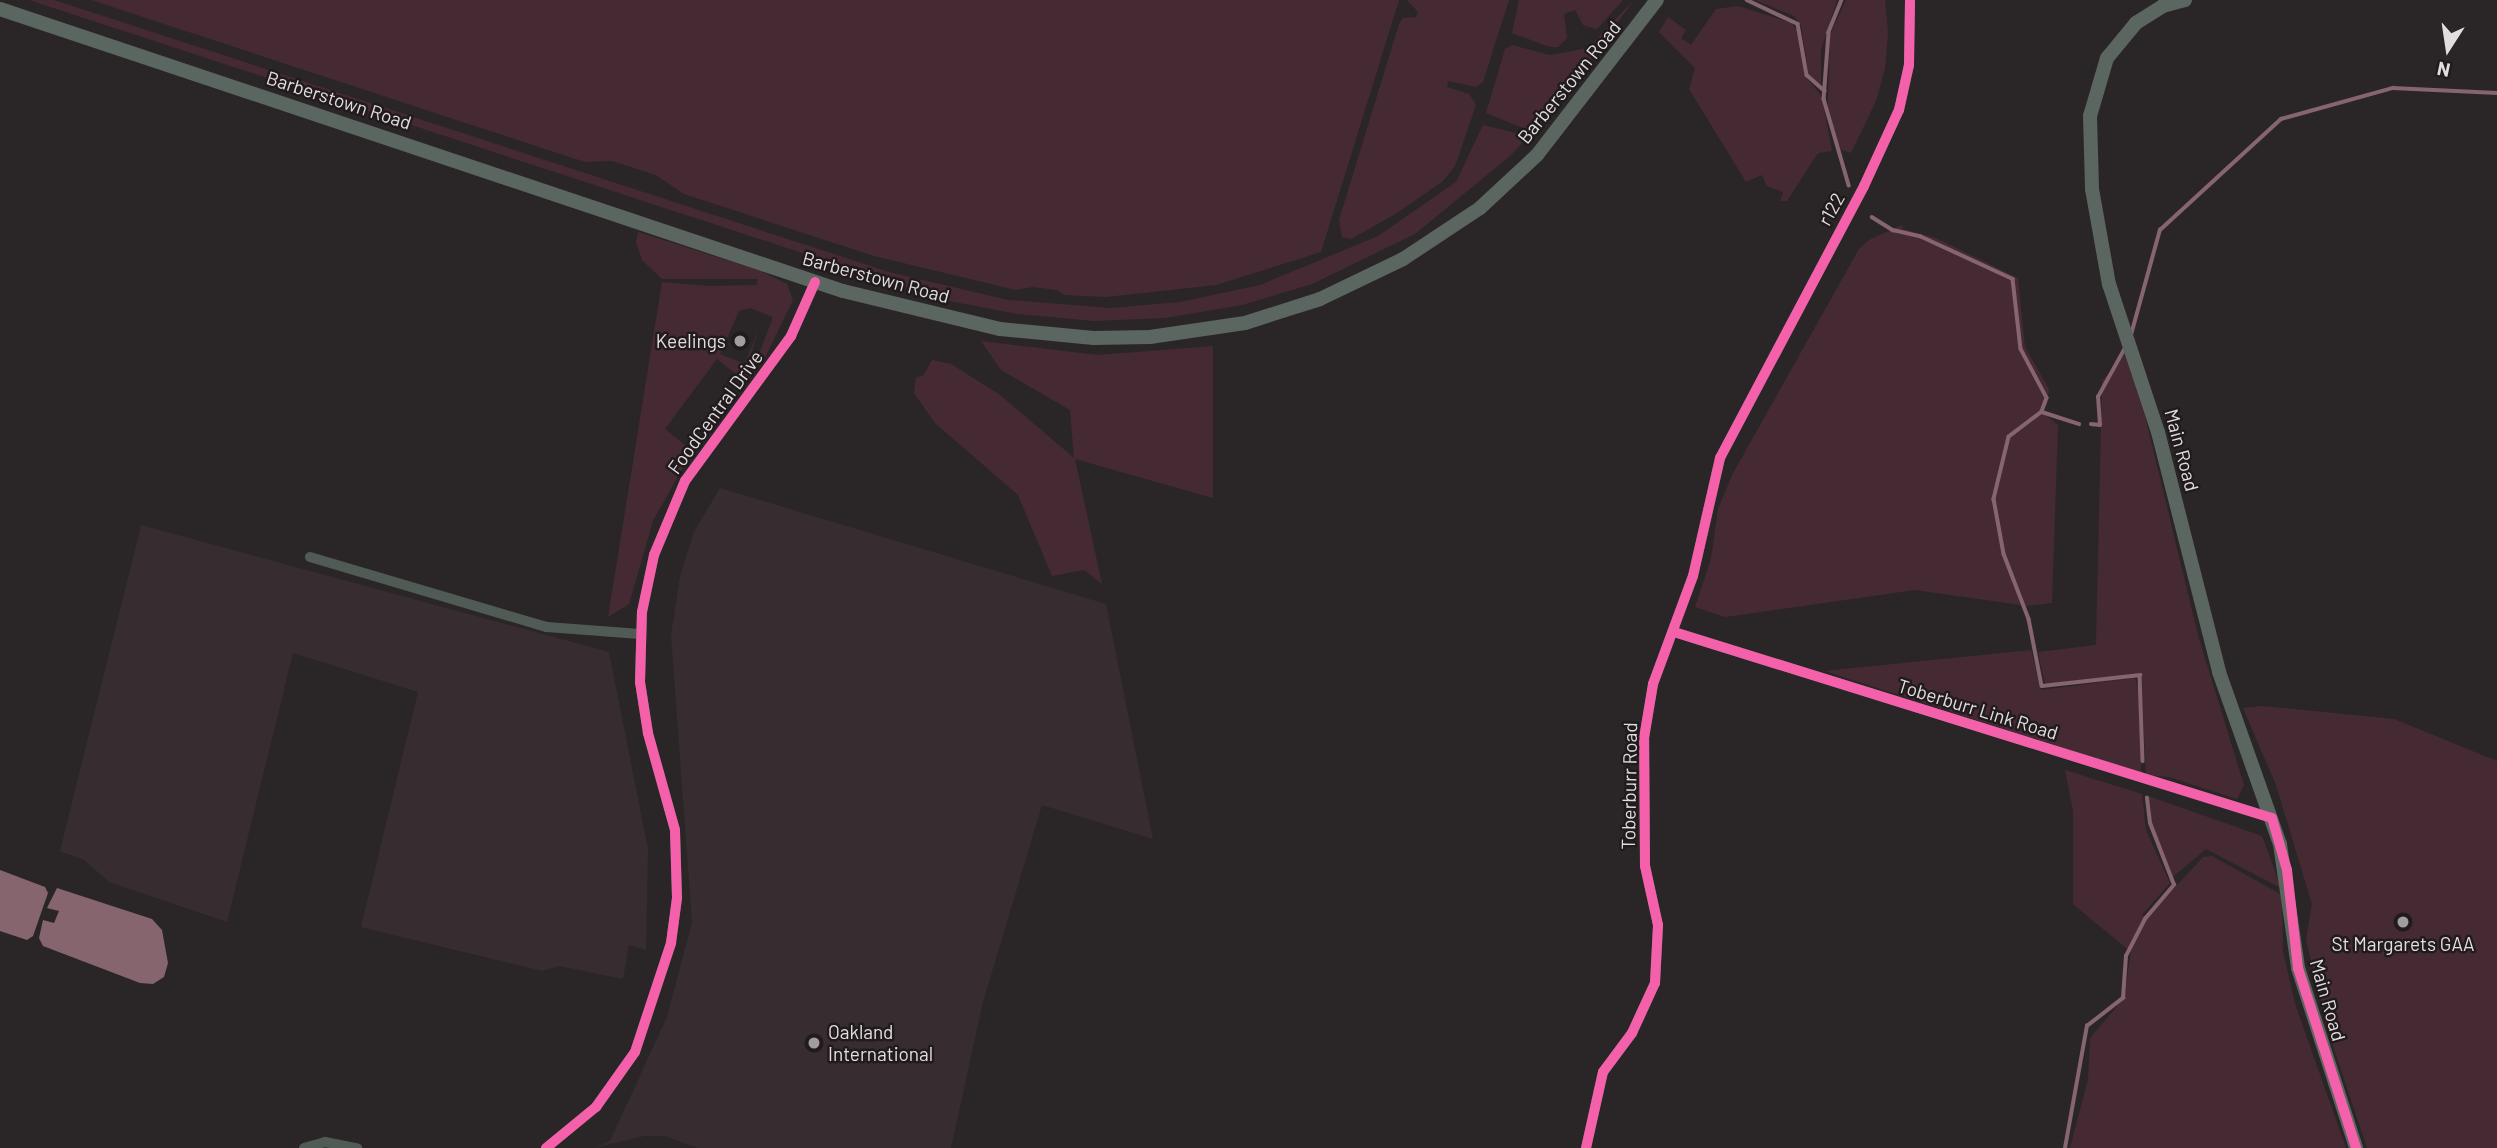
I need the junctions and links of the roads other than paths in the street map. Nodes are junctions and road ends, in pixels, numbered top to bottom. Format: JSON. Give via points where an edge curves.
{"nodes":[{"id":1,"x":1657,"y":0,"type":"edge"},
{"id":2,"x":1910,"y":0,"type":"edge"},
{"id":3,"x":2185,"y":0,"type":"edge"},
{"id":4,"x":0,"y":9,"type":"edge"},
{"id":5,"x":815,"y":282,"type":"junction"},
{"id":6,"x":1738,"y":422,"type":"joint"},
{"id":7,"x":310,"y":557,"type":"dead end"},
{"id":8,"x":1674,"y":632,"type":"junction"},
{"id":9,"x":640,"y":634,"type":"junction"},
{"id":10,"x":2272,"y":818,"type":"junction"},
{"id":11,"x":304,"y":1148,"type":"edge"},
{"id":12,"x":357,"y":1148,"type":"edge"},
{"id":13,"x":546,"y":1148,"type":"edge"},
{"id":14,"x":1586,"y":1148,"type":"edge"},
{"id":15,"x":2356,"y":1148,"type":"edge"}],
"edges":[{"from":1,"to":5,"type":"main road","name":"Barberstown Road","via":[[1559,131],[1479,208],[1443,235],[1360,282],[1277,313],[1150,337],[1058,336],[916,310]]},
{"from":2,"to":6,"type":"street","name":"r122","via":[[1909,65],[1899,110],[1864,186]]},
{"from":3,"to":10,"type":"main road","name":"Main Road","via":[[2150,13],[2115,43],[2099,75],[2090,116],[2092,189],[2109,284],[2158,432],[2219,672]]},
{"from":4,"to":5,"type":"main road","name":"Barberstown Road"},
{"from":5,"to":9,"type":"street","name":"FoodCentral Drive","via":[[791,336],[674,502],[650,571]]},
{"from":6,"to":8,"type":"street","name":"Toberburr Road","via":[[1710,490],[1693,576]]},
{"from":7,"to":9,"type":"street","via":[[547,628]]},
{"from":8,"to":10,"type":"street","name":"Toberburr Link Road"},
{"from":8,"to":14,"type":"street","name":"Toberburr Road","via":[[1653,684],[1644,738],[1645,866],[1658,925],[1655,984],[1632,1033],[1603,1072]]},
{"from":9,"to":13,"type":"street","name":"FoodCentral Drive","via":[[640,682],[648,733],[675,830],[677,898],[671,943],[635,1052],[596,1107]]},
{"from":10,"to":15,"type":"main road","name":"Main Road","via":[[2287,870],[2298,968]]},
{"from":11,"to":12,"type":"street","via":[[324,1142]]}]}
